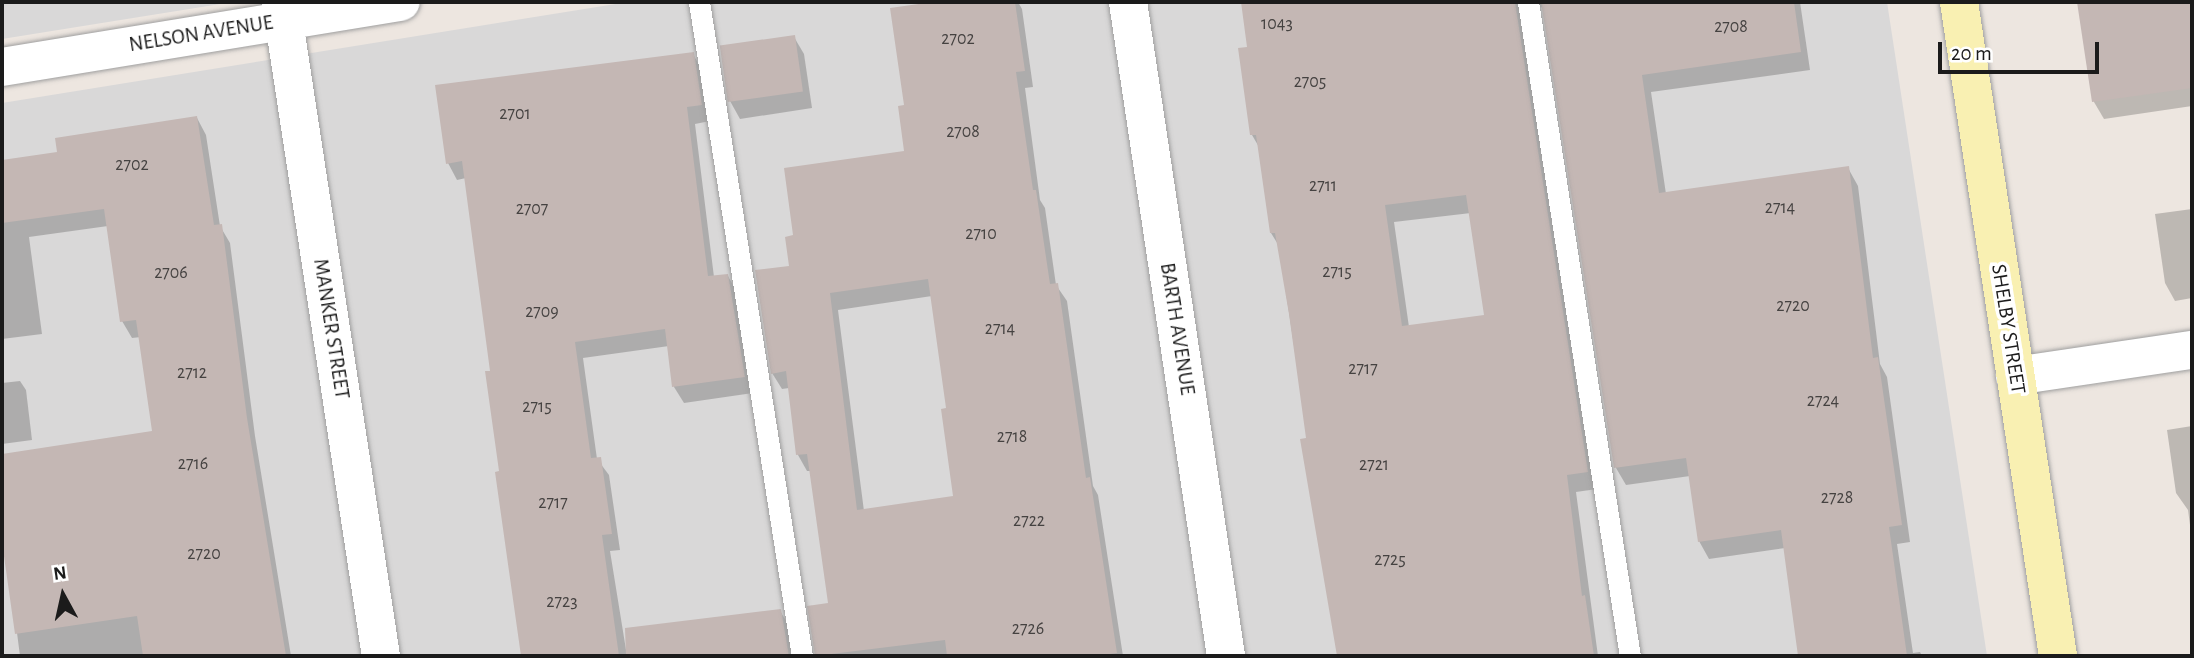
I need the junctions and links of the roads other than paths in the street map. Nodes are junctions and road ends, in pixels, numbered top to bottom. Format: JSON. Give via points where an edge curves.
{"nodes":[{"id":1,"x":401,"y":2,"type":"edge"},
{"id":2,"x":699,"y":2,"type":"edge"},
{"id":3,"x":1128,"y":2,"type":"edge"},
{"id":4,"x":1528,"y":2,"type":"edge"},
{"id":5,"x":1959,"y":2,"type":"edge"},
{"id":6,"x":283,"y":11,"type":"edge"},
{"id":7,"x":2,"y":67,"type":"edge"},
{"id":8,"x":2192,"y":350,"type":"edge"},
{"id":9,"x":2015,"y":376,"type":"junction"},
{"id":10,"x":381,"y":656,"type":"edge"},
{"id":11,"x":802,"y":656,"type":"edge"},
{"id":12,"x":1226,"y":656,"type":"edge"},
{"id":13,"x":1630,"y":656,"type":"edge"},
{"id":14,"x":2058,"y":656,"type":"edge"}],
"edges":[{"from":1,"to":6,"type":"street","name":"NELSON AVENUE"},
{"from":2,"to":11,"type":"lane"},
{"from":3,"to":12,"type":"street","name":"BARTH AVENUE"},
{"from":4,"to":13,"type":"lane"},
{"from":5,"to":9,"type":"main road","name":"SHELBY STREET"},
{"from":6,"to":7,"type":"street","name":"NELSON AVENUE"},
{"from":6,"to":10,"type":"street","name":"MANKER STREET"},
{"from":8,"to":9,"type":"street"},
{"from":9,"to":14,"type":"main road","name":"SHELBY STREET"}]}
